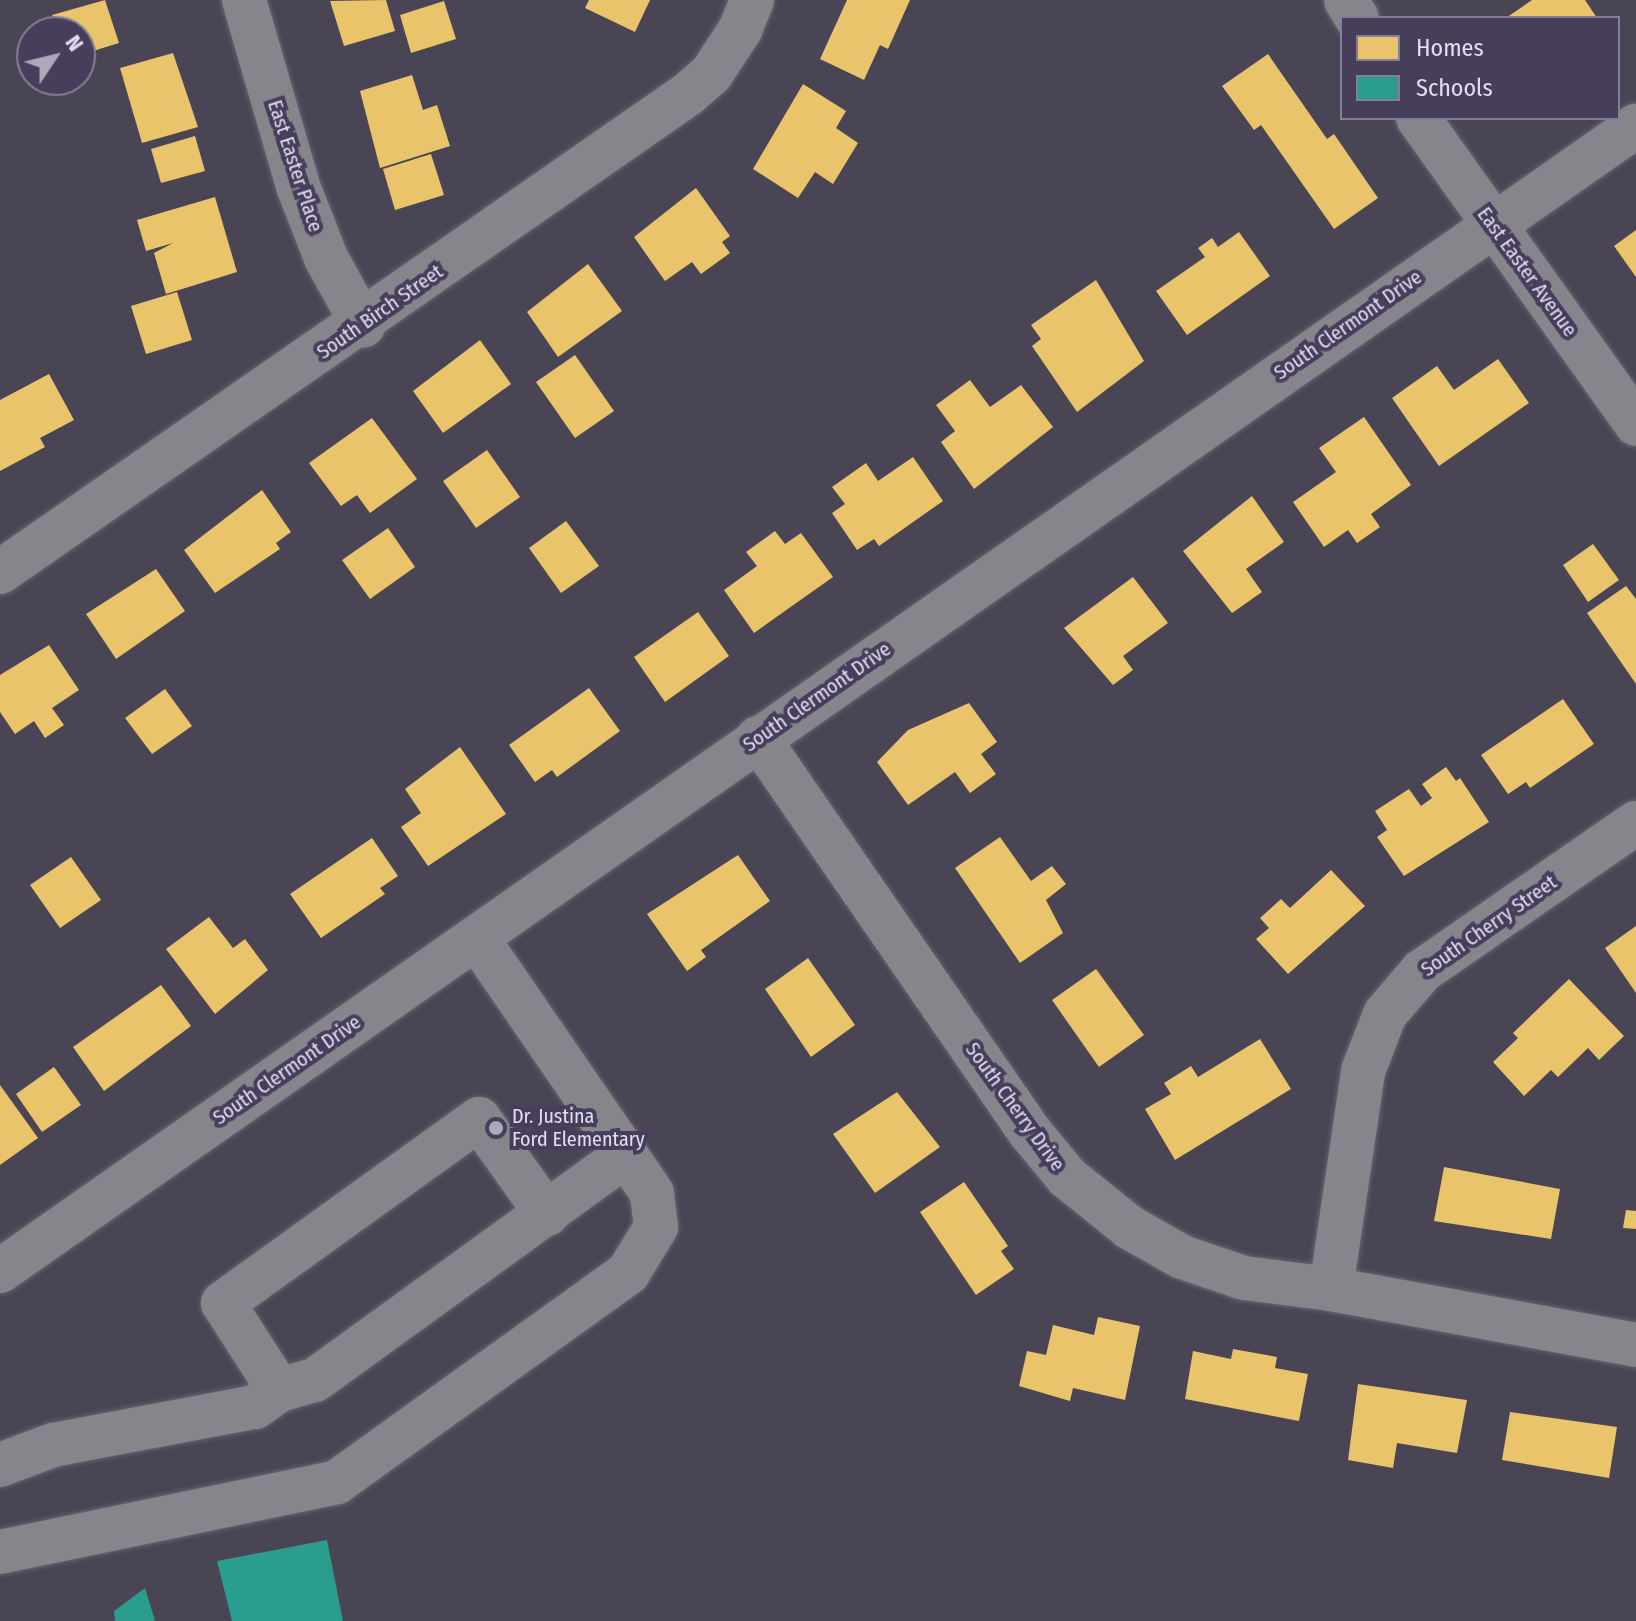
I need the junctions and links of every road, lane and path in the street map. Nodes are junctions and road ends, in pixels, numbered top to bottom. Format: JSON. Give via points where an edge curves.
{"nodes":[{"id":1,"x":244,"y":0,"type":"edge"},
{"id":2,"x":746,"y":15,"type":"edge"},
{"id":3,"x":1419,"y":120,"type":"edge"},
{"id":4,"x":1636,"y":126,"type":"edge"},
{"id":5,"x":1492,"y":224,"type":"junction"},
{"id":6,"x":363,"y":325,"type":"junction"},
{"id":7,"x":1636,"y":424,"type":"edge"},
{"id":8,"x":0,"y":572,"type":"edge"},
{"id":9,"x":758,"y":738,"type":"junction"},
{"id":10,"x":1636,"y":823,"type":"edge"},
{"id":11,"x":477,"y":938,"type":"junction"},
{"id":12,"x":626,"y":1155,"type":"junction"},
{"id":13,"x":547,"y":1214,"type":"junction"},
{"id":14,"x":0,"y":1271,"type":"edge"},
{"id":15,"x":1331,"y":1289,"type":"junction"},
{"id":16,"x":1636,"y":1345,"type":"edge"},
{"id":17,"x":279,"y":1390,"type":"junction"},
{"id":18,"x":0,"y":1465,"type":"edge"},
{"id":19,"x":0,"y":1552,"type":"edge"}],
"edges":[{"from":1,"to":6,"type":"street","name":"East Easter Place","via":[[298,186],[326,258]]},
{"from":2,"to":6,"type":"street","name":"South Birch Street","via":[[711,74],[688,94]]},
{"from":3,"to":5,"type":"street","name":"East Easter Avenue"},
{"from":4,"to":5,"type":"street","name":"South Clermont Drive"},
{"from":5,"to":7,"type":"street","name":"East Easter Avenue"},
{"from":5,"to":9,"type":"street","name":"South Clermont Drive"},
{"from":6,"to":8,"type":"street","name":"South Birch Street"},
{"from":9,"to":11,"type":"street","name":"South Clermont Drive"},
{"from":9,"to":15,"type":"street","name":"South Cherry Drive","via":[[1029,1131],[1067,1177],[1129,1227],[1182,1257],[1244,1278]]},
{"from":10,"to":15,"type":"street","name":"South Cherry Street","via":[[1422,971],[1385,1014],[1363,1071]]},
{"from":11,"to":12,"type":"street"},
{"from":11,"to":14,"type":"street","name":"South Clermont Drive"},
{"from":12,"to":13,"type":"street"},
{"from":12,"to":19,"type":"street","via":[[652,1193],[656,1227],[628,1273],[337,1482]]},
{"from":13,"to":17,"type":"street","via":[[315,1380]]},
{"from":13,"to":17,"type":"street","via":[[479,1119],[223,1303]]},
{"from":15,"to":16,"type":"street","name":"South Cherry Drive"},
{"from":17,"to":18,"type":"street","via":[[255,1407],[53,1445]]}]}
